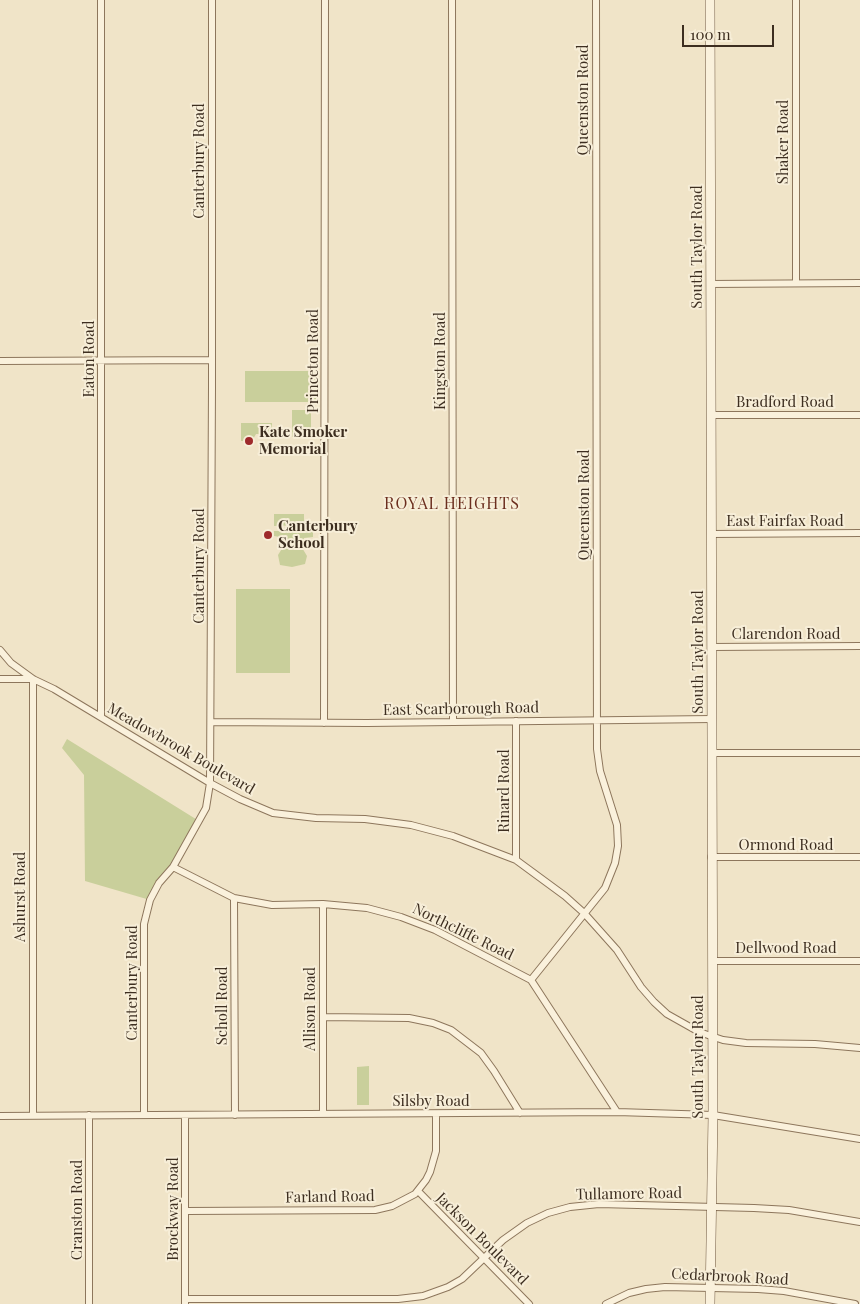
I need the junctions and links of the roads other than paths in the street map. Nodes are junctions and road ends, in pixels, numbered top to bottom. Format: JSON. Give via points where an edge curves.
{"nodes":[{"id":1,"x":101,"y":0,"type":"edge"},
{"id":2,"x":212,"y":0,"type":"edge"},
{"id":3,"x":325,"y":0,"type":"edge"},
{"id":4,"x":452,"y":0,"type":"edge"},
{"id":5,"x":596,"y":0,"type":"edge"},
{"id":6,"x":710,"y":0,"type":"edge"},
{"id":7,"x":796,"y":0,"type":"edge"},
{"id":8,"x":796,"y":283,"type":"junction"},
{"id":9,"x":860,"y":283,"type":"edge"},
{"id":10,"x":710,"y":284,"type":"junction"},
{"id":11,"x":102,"y":360,"type":"junction"},
{"id":12,"x":212,"y":360,"type":"junction"},
{"id":13,"x":0,"y":361,"type":"edge"},
{"id":14,"x":711,"y":415,"type":"junction"},
{"id":15,"x":860,"y":415,"type":"edge"},
{"id":16,"x":860,"y":533,"type":"edge"},
{"id":17,"x":711,"y":534,"type":"junction"},
{"id":18,"x":860,"y":646,"type":"edge"},
{"id":19,"x":712,"y":647,"type":"junction"},
{"id":20,"x":0,"y":650,"type":"edge"},
{"id":21,"x":0,"y":680,"type":"edge"},
{"id":22,"x":33,"y":680,"type":"junction"},
{"id":23,"x":101,"y":717,"type":"junction"},
{"id":24,"x":712,"y":719,"type":"junction"},
{"id":25,"x":516,"y":721,"type":"junction"},
{"id":26,"x":597,"y":721,"type":"junction"},
{"id":27,"x":211,"y":722,"type":"junction"},
{"id":28,"x":453,"y":722,"type":"junction"},
{"id":29,"x":324,"y":723,"type":"junction"},
{"id":30,"x":712,"y":753,"type":"junction"},
{"id":31,"x":860,"y":753,"type":"edge"},
{"id":32,"x":210,"y":783,"type":"junction"},
{"id":33,"x":860,"y":857,"type":"edge"},
{"id":34,"x":712,"y":858,"type":"junction"},
{"id":35,"x":516,"y":860,"type":"junction"},
{"id":36,"x":173,"y":867,"type":"junction"},
{"id":37,"x":234,"y":898,"type":"junction"},
{"id":38,"x":323,"y":904,"type":"junction"},
{"id":39,"x":584,"y":914,"type":"junction"},
{"id":40,"x":712,"y":961,"type":"junction"},
{"id":41,"x":860,"y":961,"type":"edge"},
{"id":42,"x":531,"y":980,"type":"junction"},
{"id":43,"x":322,"y":1017,"type":"junction"},
{"id":44,"x":712,"y":1037,"type":"junction"},
{"id":45,"x":860,"y":1048,"type":"edge"},
{"id":46,"x":520,"y":1112,"type":"junction"},
{"id":47,"x":616,"y":1112,"type":"junction"},
{"id":48,"x":144,"y":1114,"type":"junction"},
{"id":49,"x":323,"y":1114,"type":"junction"},
{"id":50,"x":436,"y":1114,"type":"junction"},
{"id":51,"x":89,"y":1115,"type":"junction"},
{"id":52,"x":185,"y":1115,"type":"junction"},
{"id":53,"x":235,"y":1115,"type":"junction"},
{"id":54,"x":713,"y":1115,"type":"junction"},
{"id":55,"x":0,"y":1116,"type":"edge"},
{"id":56,"x":33,"y":1116,"type":"junction"},
{"id":57,"x":860,"y":1139,"type":"edge"},
{"id":58,"x":418,"y":1191,"type":"junction"},
{"id":59,"x":712,"y":1206,"type":"junction"},
{"id":60,"x":186,"y":1210,"type":"junction"},
{"id":61,"x":860,"y":1222,"type":"edge"},
{"id":62,"x":484,"y":1258,"type":"junction"},
{"id":63,"x":711,"y":1287,"type":"junction"},
{"id":64,"x":185,"y":1302,"type":"edge"},
{"id":65,"x":89,"y":1304,"type":"edge"},
{"id":66,"x":529,"y":1304,"type":"edge"},
{"id":67,"x":606,"y":1304,"type":"edge"},
{"id":68,"x":710,"y":1304,"type":"edge"},
{"id":69,"x":855,"y":1304,"type":"edge"}],
"edges":[{"from":1,"to":11,"type":"street","name":"Eaton Road"},
{"from":2,"to":12,"type":"street","name":"Canterbury Road"},
{"from":3,"to":29,"type":"street","name":"Princeton Road"},
{"from":4,"to":28,"type":"street","name":"Kingston Road"},
{"from":5,"to":26,"type":"street","name":"Queenston Road"},
{"from":6,"to":10,"type":"main road","name":"South Taylor Road"},
{"from":7,"to":8,"type":"street","name":"Shaker Road"},
{"from":8,"to":9,"type":"street"},
{"from":8,"to":10,"type":"street"},
{"from":10,"to":14,"type":"main road","name":"South Taylor Road"},
{"from":11,"to":12,"type":"street"},
{"from":11,"to":13,"type":"street"},
{"from":11,"to":23,"type":"street","name":"Eaton Road"},
{"from":12,"to":27,"type":"street","name":"Canterbury Road"},
{"from":14,"to":15,"type":"street","name":"Bradford Road"},
{"from":14,"to":17,"type":"main road","name":"South Taylor Road"},
{"from":16,"to":17,"type":"street","name":"East Fairfax Road"},
{"from":17,"to":19,"type":"main road","name":"South Taylor Road"},
{"from":18,"to":19,"type":"street","name":"Clarendon Road"},
{"from":19,"to":24,"type":"main road","name":"South Taylor Road"},
{"from":20,"to":22,"type":"street","name":"Meadowbrook Boulevard"},
{"from":21,"to":22,"type":"street"},
{"from":22,"to":23,"type":"street","name":"Meadowbrook Boulevard"},
{"from":22,"to":56,"type":"street","name":"Ashurst Road"},
{"from":23,"to":32,"type":"street","name":"Meadowbrook Boulevard"},
{"from":24,"to":26,"type":"street","name":"East Scarborough Road"},
{"from":24,"to":30,"type":"main road","name":"South Taylor Road"},
{"from":25,"to":26,"type":"street","name":"East Scarborough Road"},
{"from":25,"to":28,"type":"street","name":"East Scarborough Road"},
{"from":25,"to":35,"type":"street","name":"Rinard Road"},
{"from":26,"to":39,"type":"street","name":"Queenston Road","via":[[600,771],[617,825],[618,846],[605,888]]},
{"from":27,"to":29,"type":"street","name":"East Scarborough Road"},
{"from":27,"to":32,"type":"street","name":"Canterbury Road"},
{"from":28,"to":29,"type":"street","name":"East Scarborough Road"},
{"from":30,"to":31,"type":"street"},
{"from":30,"to":34,"type":"main road","name":"South Taylor Road"},
{"from":32,"to":35,"type":"street","name":"Meadowbrook Boulevard","via":[[273,812],[411,825],[453,836]]},
{"from":32,"to":36,"type":"street","name":"Canterbury Road","via":[[206,808]]},
{"from":33,"to":34,"type":"street","name":"Ormond Road"},
{"from":34,"to":40,"type":"main road","name":"South Taylor Road"},
{"from":35,"to":39,"type":"street","name":"Meadowbrook Boulevard"},
{"from":36,"to":37,"type":"street","name":"Northcliffe Road"},
{"from":36,"to":48,"type":"street","name":"Canterbury Road","via":[[150,900],[144,924]]},
{"from":37,"to":38,"type":"street","name":"Northcliffe Road","via":[[272,905]]},
{"from":37,"to":53,"type":"street","name":"Scholl Road"},
{"from":38,"to":42,"type":"street","name":"Northcliffe Road","via":[[367,908],[401,917],[435,930]]},
{"from":38,"to":43,"type":"street","name":"Allison Road"},
{"from":39,"to":42,"type":"street","name":"Queenston Road"},
{"from":39,"to":44,"type":"street","name":"Meadowbrook Boulevard","via":[[617,950],[654,1002],[679,1022]]},
{"from":40,"to":41,"type":"street","name":"Dellwood Road"},
{"from":40,"to":44,"type":"main road","name":"South Taylor Road"},
{"from":42,"to":47,"type":"street","name":"Northcliffe Road"},
{"from":43,"to":46,"type":"street","via":[[409,1018],[451,1030],[481,1053]]},
{"from":43,"to":49,"type":"street","name":"Allison Road"},
{"from":44,"to":45,"type":"street","name":"Meadowbrook Boulevard","via":[[746,1043]]},
{"from":44,"to":54,"type":"main road","name":"South Taylor Road"},
{"from":46,"to":47,"type":"street","name":"Silsby Road"},
{"from":46,"to":50,"type":"street","name":"Silsby Road"},
{"from":47,"to":54,"type":"street","name":"Silsby Road"},
{"from":48,"to":51,"type":"street","name":"Silsby Road"},
{"from":48,"to":52,"type":"street","name":"Silsby Road"},
{"from":49,"to":50,"type":"street","name":"Silsby Road"},
{"from":49,"to":53,"type":"street","name":"Silsby Road"},
{"from":50,"to":58,"type":"street","name":"Farland Road","via":[[434,1162]]},
{"from":51,"to":56,"type":"street","name":"Silsby Road"},
{"from":51,"to":65,"type":"street","name":"Cranston Road"},
{"from":52,"to":53,"type":"street","name":"Silsby Road"},
{"from":52,"to":60,"type":"street","name":"Brockway Road"},
{"from":54,"to":57,"type":"street","name":"Silsby Road"},
{"from":54,"to":59,"type":"main road","name":"South Taylor Road"},
{"from":55,"to":56,"type":"street","name":"Silsby Road"},
{"from":58,"to":60,"type":"street","name":"Farland Road","via":[[399,1204],[379,1210]]},
{"from":58,"to":62,"type":"street","name":"Jackson Boulevard"},
{"from":59,"to":61,"type":"street","name":"Tullamore Road","via":[[789,1210]]},
{"from":59,"to":62,"type":"street","name":"Tullamore Road","via":[[599,1204],[570,1207],[527,1223]]},
{"from":59,"to":63,"type":"main road","name":"South Taylor Road"},
{"from":60,"to":64,"type":"street","name":"Brockway Road"},
{"from":62,"to":64,"type":"street","name":"Tullamore Road","via":[[448,1287],[423,1296]]},
{"from":62,"to":66,"type":"street","name":"Jackson Boulevard"},
{"from":63,"to":67,"type":"street","name":"Cedarbrook Road","via":[[646,1289]]},
{"from":63,"to":68,"type":"main road","name":"South Taylor Road"},
{"from":63,"to":69,"type":"street","name":"Cedarbrook Road","via":[[784,1291]]}]}
